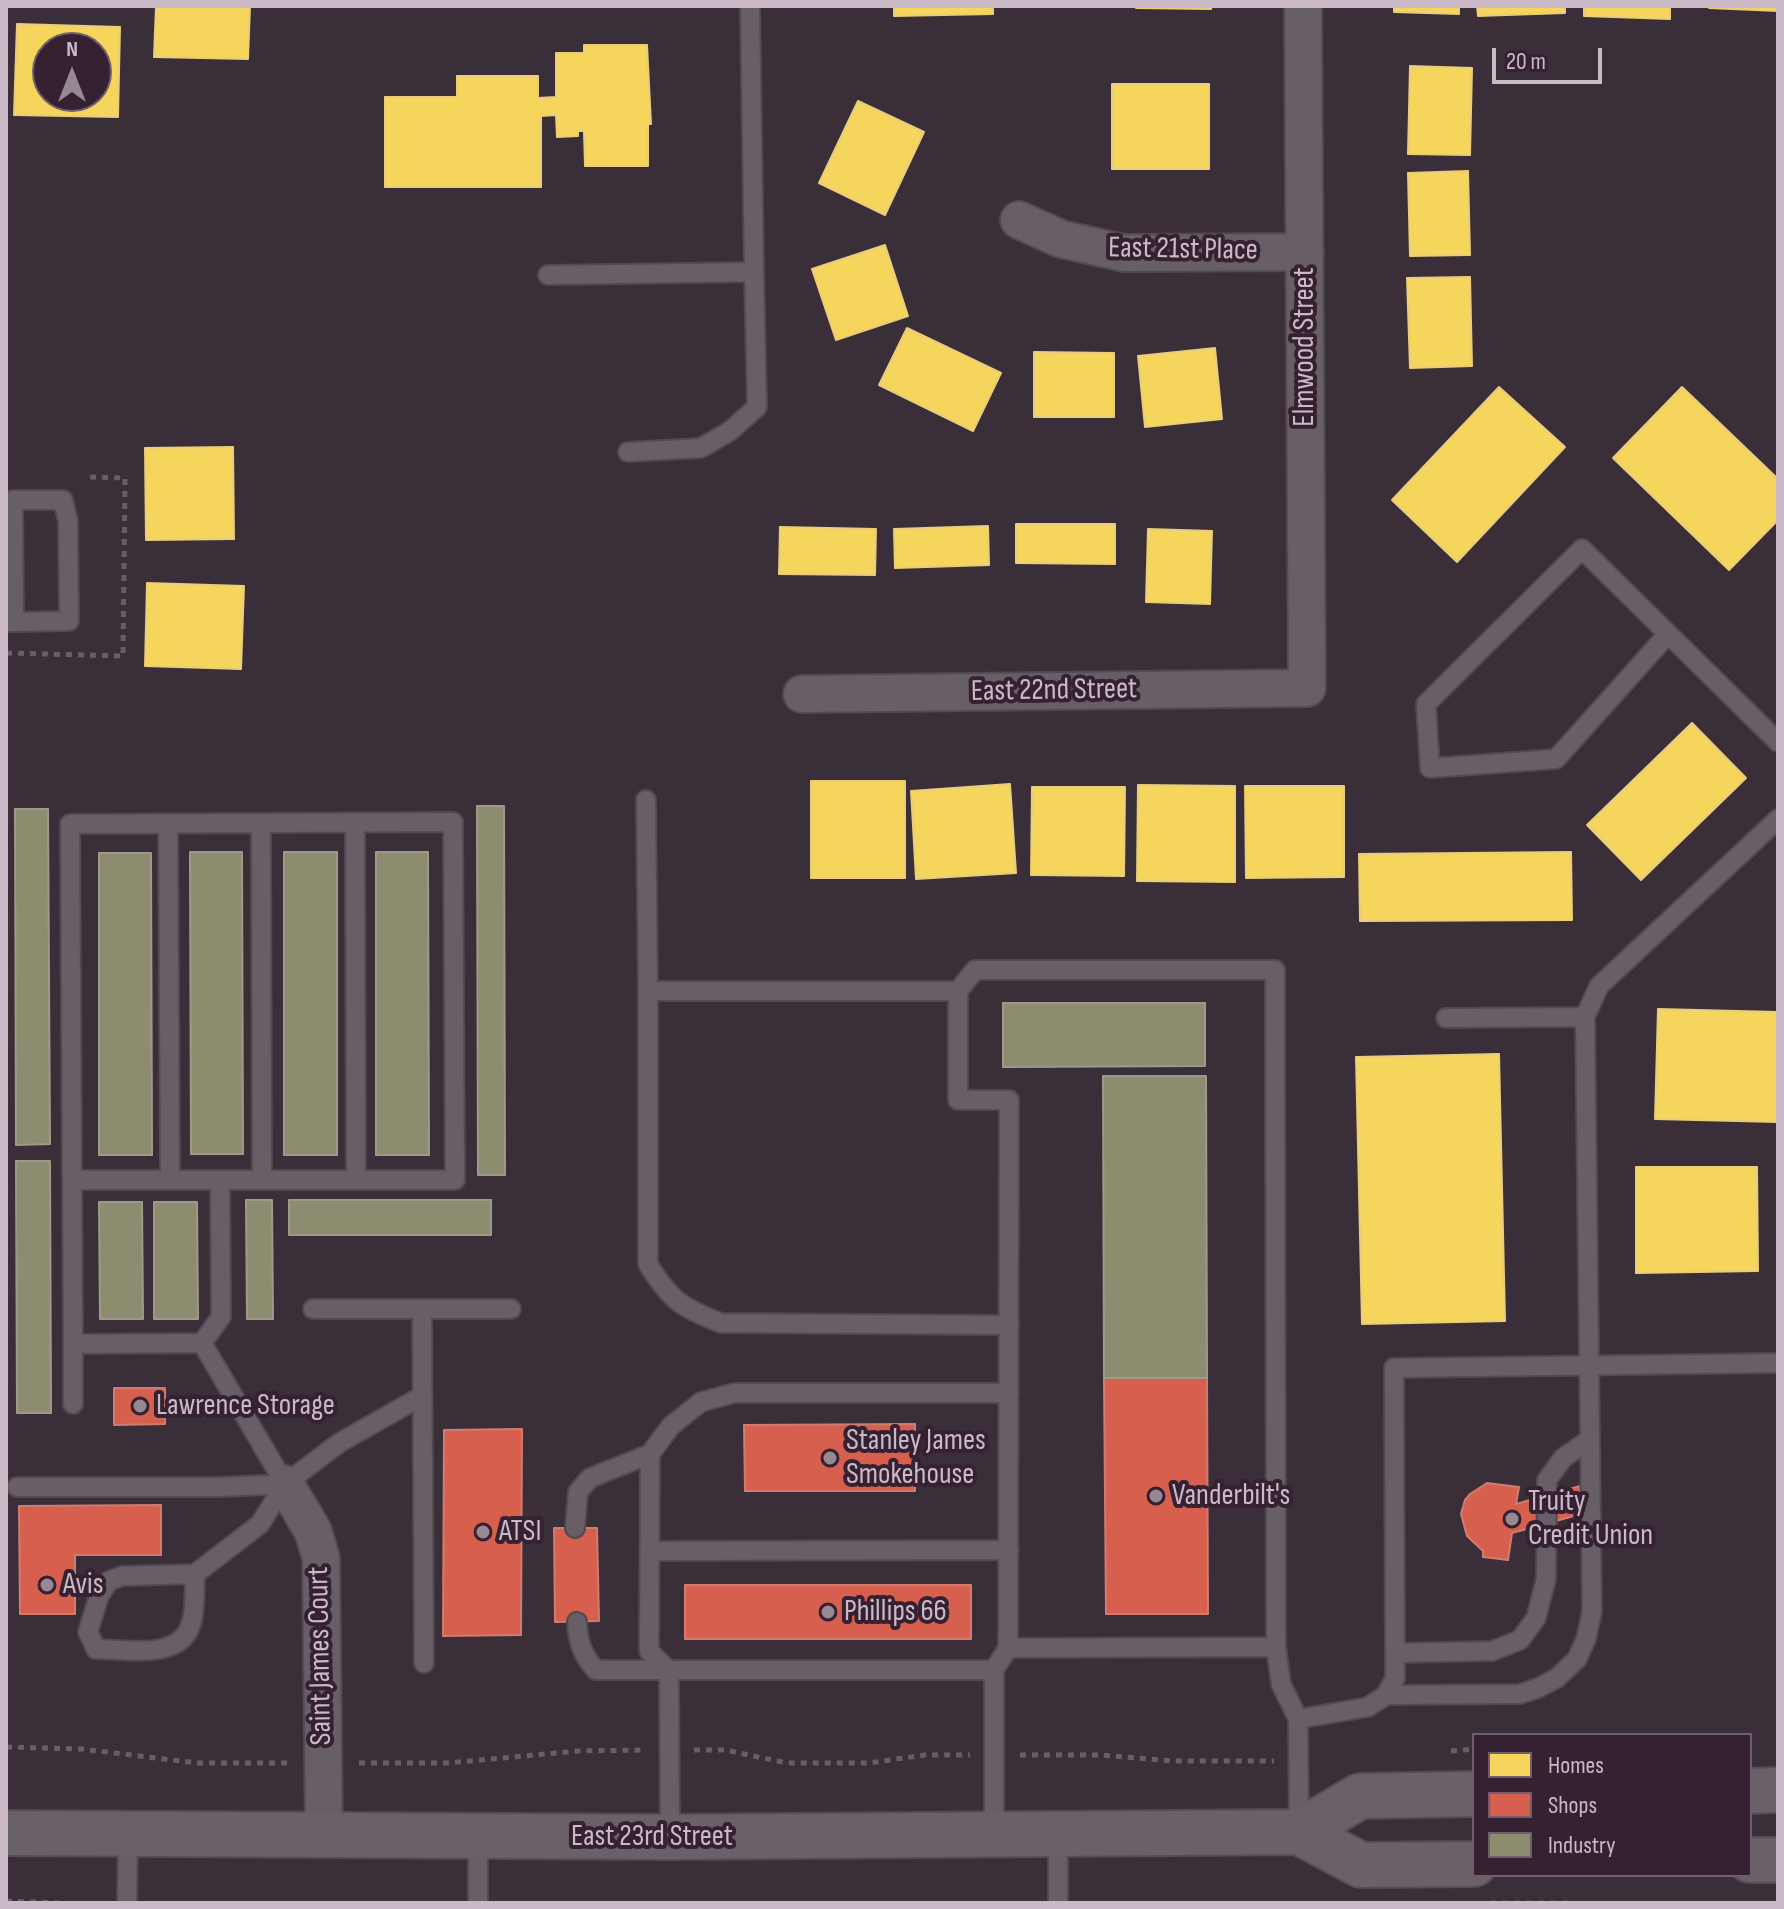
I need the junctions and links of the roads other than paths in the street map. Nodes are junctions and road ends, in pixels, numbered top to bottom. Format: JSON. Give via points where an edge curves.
{"nodes":[{"id":1,"x":750,"y":6,"type":"edge"},
{"id":2,"x":1303,"y":6,"type":"edge"},
{"id":3,"x":1019,"y":220,"type":"dead end"},
{"id":4,"x":1305,"y":252,"type":"junction"},
{"id":5,"x":754,"y":272,"type":"junction"},
{"id":6,"x":548,"y":275,"type":"dead end"},
{"id":7,"x":628,"y":452,"type":"dead end"},
{"id":8,"x":10,"y":622,"type":"edge"},
{"id":9,"x":1668,"y":634,"type":"junction"},
{"id":10,"x":1307,"y":688,"type":"joint"},
{"id":11,"x":802,"y":694,"type":"dead end"},
{"id":12,"x":1778,"y":742,"type":"edge"},
{"id":13,"x":646,"y":800,"type":"dead end"},
{"id":14,"x":1778,"y":819,"type":"edge"},
{"id":15,"x":355,"y":823,"type":"junction"},
{"id":16,"x":168,"y":824,"type":"junction"},
{"id":17,"x":261,"y":824,"type":"junction"},
{"id":18,"x":648,"y":991,"type":"junction"},
{"id":19,"x":958,"y":991,"type":"junction"},
{"id":20,"x":1585,"y":1017,"type":"junction"},
{"id":21,"x":1446,"y":1018,"type":"dead end"},
{"id":22,"x":72,"y":1180,"type":"junction"},
{"id":23,"x":170,"y":1180,"type":"junction"},
{"id":24,"x":220,"y":1180,"type":"junction"},
{"id":25,"x":262,"y":1180,"type":"junction"},
{"id":26,"x":356,"y":1180,"type":"junction"},
{"id":27,"x":313,"y":1309,"type":"dead end"},
{"id":28,"x":422,"y":1309,"type":"junction"},
{"id":29,"x":511,"y":1309,"type":"dead end"},
{"id":30,"x":1009,"y":1325,"type":"junction"},
{"id":31,"x":202,"y":1343,"type":"junction"},
{"id":32,"x":73,"y":1344,"type":"junction"},
{"id":33,"x":1778,"y":1363,"type":"edge"},
{"id":34,"x":1589,"y":1366,"type":"junction"},
{"id":35,"x":1009,"y":1393,"type":"junction"},
{"id":36,"x":422,"y":1396,"type":"junction"},
{"id":37,"x":73,"y":1404,"type":"dead end"},
{"id":38,"x":1589,"y":1440,"type":"junction"},
{"id":39,"x":650,"y":1454,"type":"junction"},
{"id":40,"x":285,"y":1484,"type":"junction"},
{"id":41,"x":17,"y":1487,"type":"dead end"},
{"id":42,"x":575,"y":1528,"type":"dead end"},
{"id":43,"x":1009,"y":1550,"type":"junction"},
{"id":44,"x":650,"y":1551,"type":"junction"},
{"id":45,"x":195,"y":1574,"type":"junction"},
{"id":46,"x":577,"y":1622,"type":"dead end"},
{"id":47,"x":1276,"y":1647,"type":"junction"},
{"id":48,"x":1008,"y":1648,"type":"junction"},
{"id":49,"x":1395,"y":1653,"type":"junction"},
{"id":50,"x":424,"y":1663,"type":"dead end"},
{"id":51,"x":994,"y":1670,"type":"junction"},
{"id":52,"x":669,"y":1671,"type":"junction"},
{"id":53,"x":1386,"y":1695,"type":"junction"},
{"id":54,"x":1298,"y":1719,"type":"junction"},
{"id":55,"x":1778,"y":1790,"type":"edge"},
{"id":56,"x":1752,"y":1791,"type":"edge"},
{"id":57,"x":1472,"y":1794,"type":"edge"},
{"id":58,"x":1299,"y":1832,"type":"junction"},
{"id":59,"x":6,"y":1833,"type":"edge"},
{"id":60,"x":128,"y":1834,"type":"junction"},
{"id":61,"x":324,"y":1836,"type":"junction"},
{"id":62,"x":478,"y":1836,"type":"junction"},
{"id":63,"x":994,"y":1836,"type":"junction"},
{"id":64,"x":1058,"y":1836,"type":"junction"},
{"id":65,"x":670,"y":1837,"type":"junction"},
{"id":66,"x":1752,"y":1860,"type":"edge"},
{"id":67,"x":1778,"y":1860,"type":"edge"},
{"id":68,"x":1472,"y":1864,"type":"edge"},
{"id":69,"x":127,"y":1903,"type":"edge"},
{"id":70,"x":478,"y":1903,"type":"edge"},
{"id":71,"x":1058,"y":1903,"type":"edge"}],
"edges":[{"from":1,"to":5,"type":"lane"},
{"from":2,"to":4,"type":"street","name":"Elmwood Street"},
{"from":3,"to":4,"type":"street","name":"East 21st Place","via":[[1061,239],[1124,253]]},
{"from":4,"to":10,"type":"street","name":"Elmwood Street"},
{"from":5,"to":6,"type":"lane"},
{"from":5,"to":7,"type":"lane","via":[[757,407],[701,448]]},
{"from":8,"to":8,"type":"lane","via":[[69,621],[63,500],[13,500]]},
{"from":9,"to":9,"type":"lane","via":[[1582,549],[1426,704],[1430,768],[1556,759]]},
{"from":9,"to":12,"type":"lane"},
{"from":10,"to":11,"type":"street","name":"East 22nd Street"},
{"from":13,"to":18,"type":"lane"},
{"from":14,"to":20,"type":"lane","via":[[1599,986]]},
{"from":15,"to":17,"type":"lane"},
{"from":15,"to":26,"type":"lane"},
{"from":15,"to":26,"type":"lane","via":[[453,822],[455,1180]]},
{"from":16,"to":17,"type":"lane"},
{"from":16,"to":22,"type":"lane","via":[[70,824]]},
{"from":16,"to":23,"type":"lane"},
{"from":17,"to":25,"type":"lane"},
{"from":18,"to":19,"type":"lane"},
{"from":18,"to":30,"type":"lane","via":[[648,1264],[664,1290],[689,1311],[721,1323]]},
{"from":19,"to":30,"type":"lane","via":[[958,1100],[1009,1100]]},
{"from":19,"to":47,"type":"lane","via":[[975,970],[1275,970]]},
{"from":20,"to":21,"type":"lane"},
{"from":20,"to":34,"type":"lane"},
{"from":22,"to":23,"type":"lane"},
{"from":22,"to":32,"type":"lane"},
{"from":23,"to":24,"type":"lane"},
{"from":24,"to":25,"type":"lane"},
{"from":24,"to":31,"type":"lane","via":[[221,1317]]},
{"from":25,"to":26,"type":"lane"},
{"from":27,"to":28,"type":"lane"},
{"from":28,"to":29,"type":"lane"},
{"from":28,"to":36,"type":"lane"},
{"from":30,"to":35,"type":"lane"},
{"from":31,"to":32,"type":"lane"},
{"from":31,"to":40,"type":"lane"},
{"from":32,"to":37,"type":"lane"},
{"from":33,"to":34,"type":"lane"},
{"from":34,"to":38,"type":"lane"},
{"from":34,"to":49,"type":"lane","via":[[1394,1368]]},
{"from":35,"to":39,"type":"lane","via":[[734,1393],[701,1402],[671,1426]]},
{"from":35,"to":43,"type":"lane"},
{"from":36,"to":40,"type":"lane","via":[[339,1443]]},
{"from":36,"to":50,"type":"lane"},
{"from":38,"to":49,"type":"lane","via":[[1563,1458],[1547,1480],[1546,1579],[1536,1618],[1520,1640],[1492,1651]]},
{"from":38,"to":53,"type":"lane","via":[[1592,1612],[1577,1659],[1557,1678],[1520,1694]]},
{"from":39,"to":42,"type":"lane","via":[[590,1478],[578,1492]]},
{"from":39,"to":44,"type":"lane"},
{"from":40,"to":41,"type":"lane"},
{"from":40,"to":45,"type":"lane","via":[[260,1524]]},
{"from":40,"to":61,"type":"street","name":"Saint James Court","via":[[313,1531],[321,1558]]},
{"from":43,"to":44,"type":"lane"},
{"from":43,"to":48,"type":"lane"},
{"from":44,"to":52,"type":"lane","via":[[649,1651]]},
{"from":45,"to":45,"type":"lane","via":[[109,1581],[88,1632],[96,1649],[167,1649],[182,1640],[191,1624]]},
{"from":46,"to":52,"type":"lane","via":[[584,1657],[596,1670]]},
{"from":47,"to":48,"type":"lane"},
{"from":47,"to":54,"type":"lane","via":[[1281,1684]]},
{"from":48,"to":51,"type":"lane"},
{"from":49,"to":53,"type":"lane","via":[[1395,1678]]},
{"from":51,"to":52,"type":"lane"},
{"from":51,"to":63,"type":"lane"},
{"from":52,"to":65,"type":"lane"},
{"from":53,"to":54,"type":"lane","via":[[1368,1707]]},
{"from":54,"to":58,"type":"lane"},
{"from":55,"to":56,"type":"main road"},
{"from":57,"to":58,"type":"main road","name":"East 23rd Street","via":[[1360,1796]]},
{"from":58,"to":64,"type":"main road","name":"East 23rd Street"},
{"from":58,"to":68,"type":"main road","name":"East 23rd Street","via":[[1361,1865]]},
{"from":59,"to":60,"type":"main road","name":"East 23rd Street"},
{"from":60,"to":61,"type":"main road","name":"East 23rd Street"},
{"from":60,"to":69,"type":"lane"},
{"from":61,"to":62,"type":"main road","name":"East 23rd Street"},
{"from":62,"to":65,"type":"main road","name":"East 23rd Street"},
{"from":62,"to":70,"type":"lane"},
{"from":63,"to":64,"type":"main road","name":"East 23rd Street"},
{"from":63,"to":65,"type":"main road","name":"East 23rd Street"},
{"from":64,"to":71,"type":"lane"},
{"from":66,"to":67,"type":"main road"}]}
